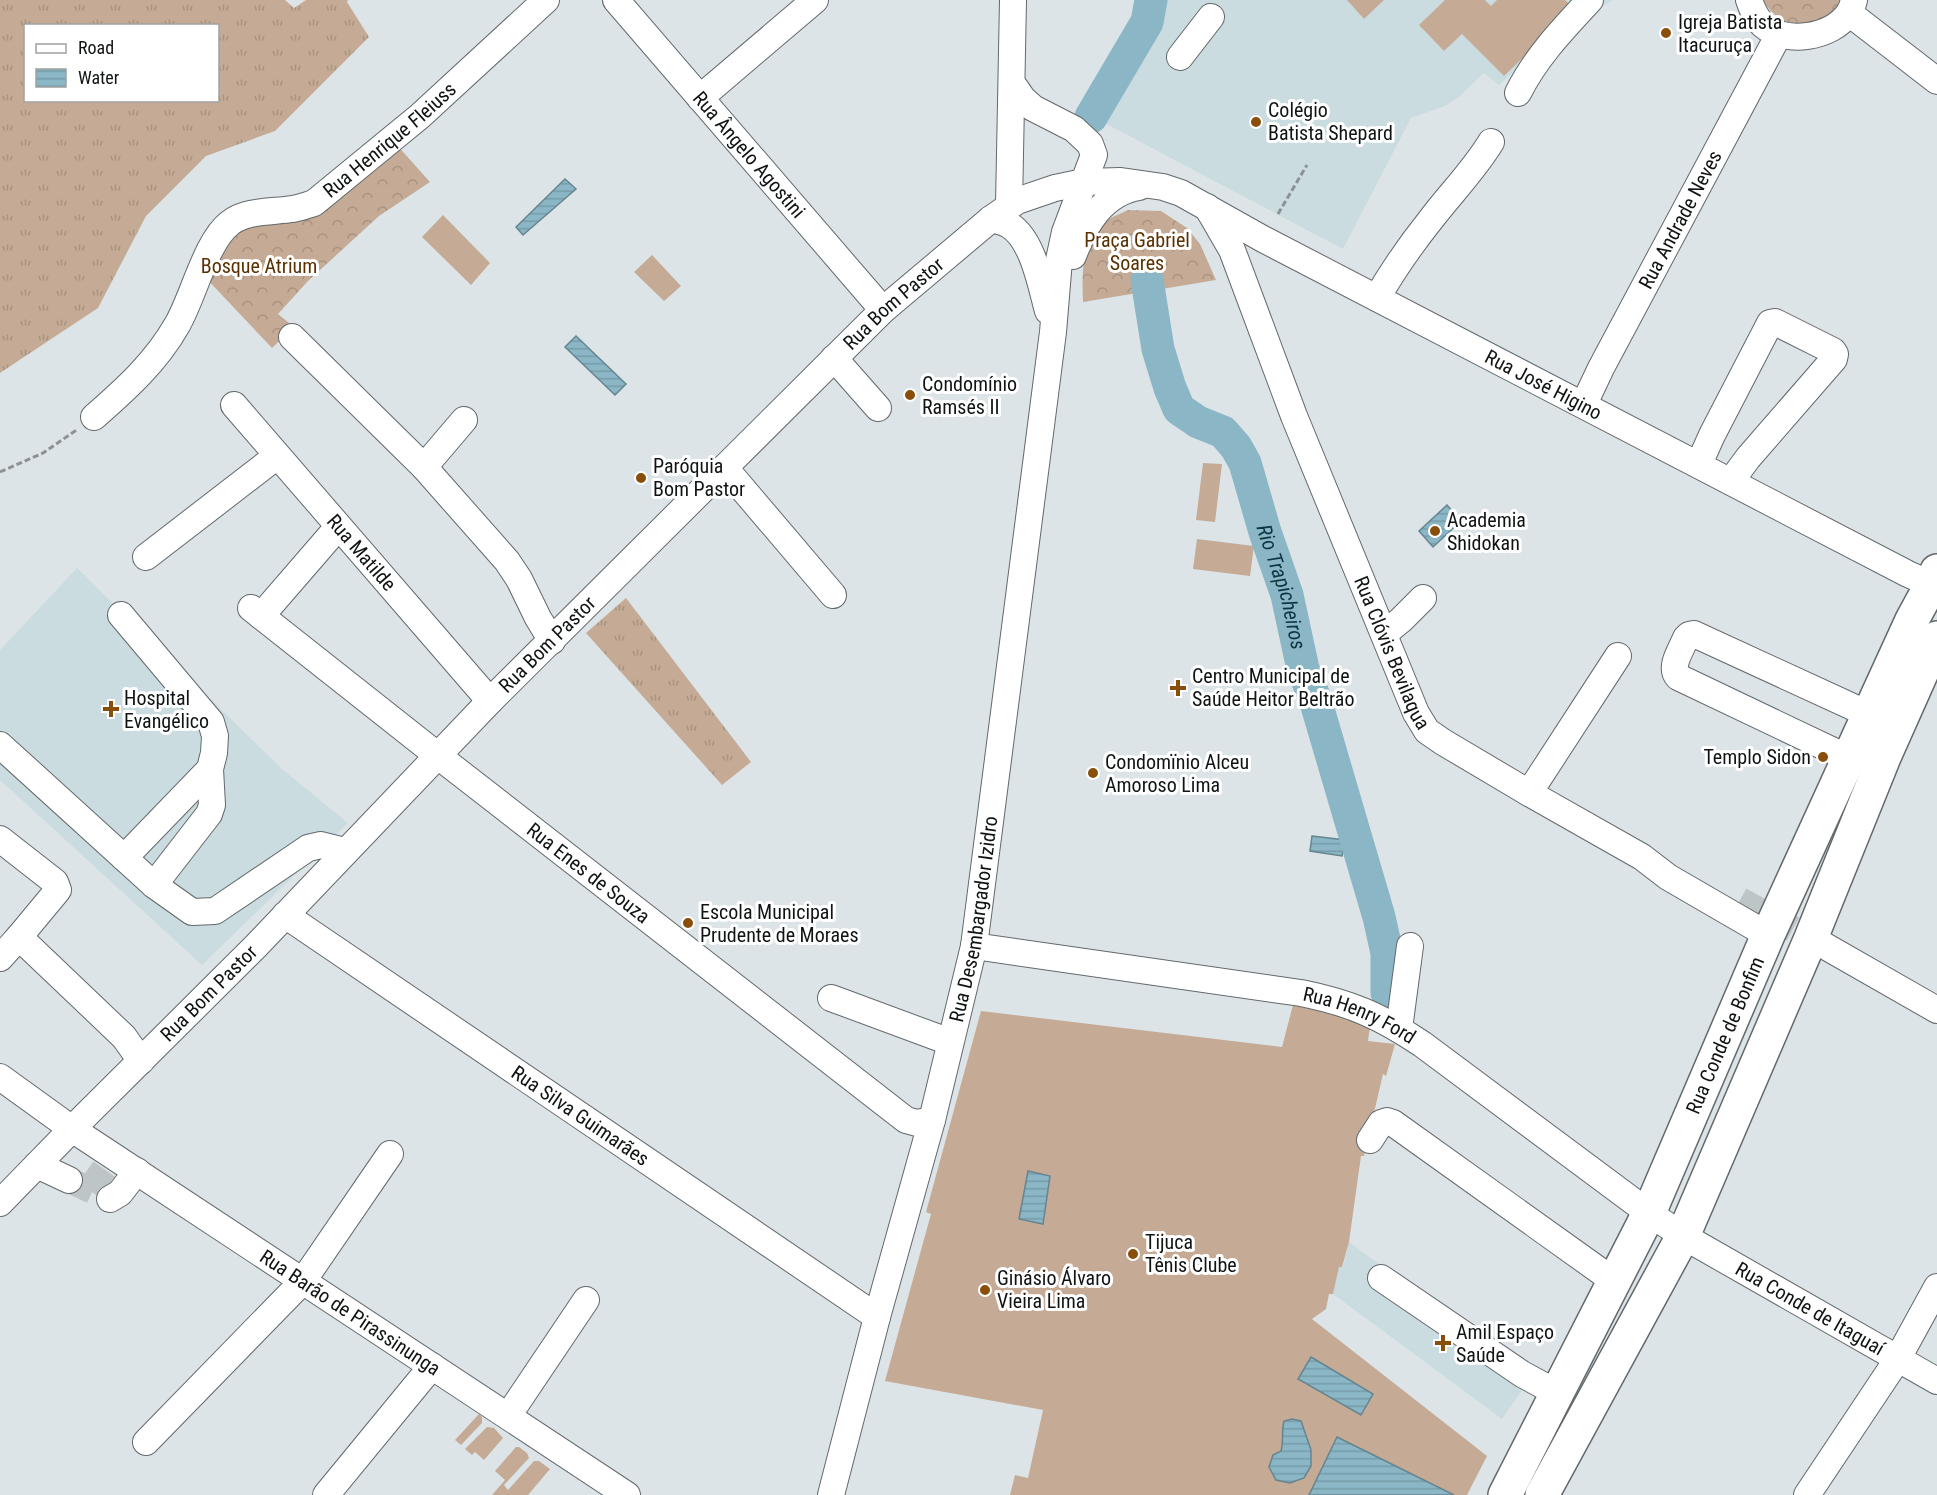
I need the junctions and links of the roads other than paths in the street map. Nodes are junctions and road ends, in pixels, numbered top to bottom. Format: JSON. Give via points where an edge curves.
{"nodes":[{"id":1,"x":546,"y":0,"type":"edge"},
{"id":2,"x":616,"y":0,"type":"edge"},
{"id":3,"x":815,"y":0,"type":"edge"},
{"id":4,"x":1013,"y":0,"type":"edge"},
{"id":5,"x":1590,"y":0,"type":"edge"},
{"id":6,"x":1749,"y":0,"type":"edge"},
{"id":7,"x":1852,"y":7,"type":"edge"},
{"id":8,"x":1211,"y":17,"type":"dead end"},
{"id":9,"x":1779,"y":34,"type":"junction"},
{"id":10,"x":1180,"y":57,"type":"dead end"},
{"id":11,"x":1937,"y":81,"type":"edge"},
{"id":12,"x":1012,"y":83,"type":"junction"},
{"id":13,"x":1518,"y":93,"type":"dead end"},
{"id":14,"x":700,"y":98,"type":"junction"},
{"id":15,"x":1491,"y":142,"type":"dead end"},
{"id":16,"x":1084,"y":182,"type":"junction"},
{"id":17,"x":1150,"y":185,"type":"junction"},
{"id":18,"x":1207,"y":207,"type":"junction"},
{"id":19,"x":1000,"y":212,"type":"junction"},
{"id":20,"x":1377,"y":298,"type":"junction"},
{"id":21,"x":883,"y":310,"type":"junction"},
{"id":22,"x":1053,"y":332,"type":"junction"},
{"id":23,"x":292,"y":337,"type":"dead end"},
{"id":24,"x":834,"y":358,"type":"junction"},
{"id":25,"x":1584,"y":404,"type":"junction"},
{"id":26,"x":234,"y":405,"type":"dead end"},
{"id":27,"x":878,"y":408,"type":"dead end"},
{"id":28,"x":94,"y":417,"type":"road end"},
{"id":29,"x":464,"y":420,"type":"dead end"},
{"id":30,"x":277,"y":456,"type":"junction"},
{"id":31,"x":1699,"y":464,"type":"junction"},
{"id":32,"x":424,"y":466,"type":"junction"},
{"id":33,"x":725,"y":468,"type":"junction"},
{"id":34,"x":1731,"y":481,"type":"junction"},
{"id":35,"x":338,"y":527,"type":"junction"},
{"id":36,"x":146,"y":556,"type":"dead end"},
{"id":37,"x":1935,"y":581,"type":"edge"},
{"id":38,"x":833,"y":596,"type":"dead end"},
{"id":39,"x":1423,"y":598,"type":"dead end"},
{"id":40,"x":121,"y":615,"type":"dead end"},
{"id":41,"x":1384,"y":634,"type":"junction"},
{"id":42,"x":1937,"y":638,"type":"edge"},
{"id":43,"x":552,"y":641,"type":"junction"},
{"id":44,"x":1618,"y":656,"type":"dead end"},
{"id":45,"x":490,"y":701,"type":"junction"},
{"id":46,"x":1868,"y":714,"type":"junction"},
{"id":47,"x":0,"y":745,"type":"edge"},
{"id":48,"x":436,"y":755,"type":"junction"},
{"id":49,"x":1848,"y":758,"type":"junction"},
{"id":50,"x":210,"y":769,"type":"junction"},
{"id":51,"x":1529,"y":794,"type":"junction"},
{"id":52,"x":0,"y":839,"type":"edge"},
{"id":53,"x":345,"y":851,"type":"junction"},
{"id":54,"x":1642,"y":857,"type":"junction"},
{"id":55,"x":124,"y":858,"type":"junction"},
{"id":56,"x":154,"y":885,"type":"junction"},
{"id":57,"x":1740,"y":900,"type":"tunnel mouth"},
{"id":58,"x":285,"y":915,"type":"junction"},
{"id":59,"x":1768,"y":935,"type":"junction"},
{"id":60,"x":19,"y":937,"type":"junction"},
{"id":61,"x":1810,"y":938,"type":"junction"},
{"id":62,"x":974,"y":946,"type":"junction"},
{"id":63,"x":1410,"y":946,"type":"dead end"},
{"id":64,"x":0,"y":958,"type":"edge"},
{"id":65,"x":831,"y":998,"type":"dead end"},
{"id":66,"x":1937,"y":1010,"type":"edge"},
{"id":67,"x":1400,"y":1029,"type":"junction"},
{"id":68,"x":950,"y":1042,"type":"junction"},
{"id":69,"x":141,"y":1061,"type":"junction"},
{"id":70,"x":0,"y":1077,"type":"edge"},
{"id":71,"x":932,"y":1120,"type":"junction"},
{"id":72,"x":72,"y":1129,"type":"junction"},
{"id":73,"x":1370,"y":1140,"type":"dead end"},
{"id":74,"x":390,"y":1154,"type":"dead end"},
{"id":75,"x":37,"y":1165,"type":"junction"},
{"id":76,"x":136,"y":1171,"type":"junction"},
{"id":77,"x":69,"y":1180,"type":"tunnel mouth"},
{"id":78,"x":110,"y":1199,"type":"tunnel mouth"},
{"id":79,"x":0,"y":1203,"type":"edge"},
{"id":80,"x":1648,"y":1213,"type":"junction"},
{"id":81,"x":1683,"y":1236,"type":"junction"},
{"id":82,"x":1382,"y":1278,"type":"dead end"},
{"id":83,"x":303,"y":1281,"type":"junction"},
{"id":84,"x":1614,"y":1281,"type":"junction"},
{"id":85,"x":1937,"y":1287,"type":"edge"},
{"id":86,"x":586,"y":1300,"type":"dead end"},
{"id":87,"x":877,"y":1317,"type":"junction"},
{"id":88,"x":1897,"y":1360,"type":"junction"},
{"id":89,"x":432,"y":1366,"type":"junction"},
{"id":90,"x":1937,"y":1381,"type":"edge"},
{"id":91,"x":1557,"y":1393,"type":"junction"},
{"id":92,"x":508,"y":1416,"type":"junction"},
{"id":93,"x":146,"y":1443,"type":"dead end"},
{"id":94,"x":596,"y":1486,"type":"edge"},
{"id":95,"x":326,"y":1495,"type":"edge"},
{"id":96,"x":627,"y":1495,"type":"edge"},
{"id":97,"x":831,"y":1495,"type":"edge"},
{"id":98,"x":1505,"y":1495,"type":"edge"},
{"id":99,"x":1542,"y":1495,"type":"edge"},
{"id":100,"x":1807,"y":1495,"type":"edge"}],
"edges":[{"from":1,"to":28,"type":"street","name":"Rua Henrique Fleiuss","via":[[420,116],[315,203],[230,222],[209,253],[177,326],[137,379]]},
{"from":2,"to":14,"type":"street","name":"Rua Ângelo Agostini"},
{"from":3,"to":14,"type":"street"},
{"from":4,"to":12,"type":"street"},
{"from":5,"to":13,"type":"street","via":[[1548,47]]},
{"from":6,"to":9,"type":"street","via":[[1763,24]]},
{"from":7,"to":9,"type":"street","via":[[1834,26],[1816,34]]},
{"from":7,"to":11,"type":"street"},
{"from":8,"to":10,"type":"street"},
{"from":9,"to":25,"type":"street","name":"Rua Andrade Neves"},
{"from":12,"to":16,"type":"street","name":"Rua Desembargador Izidro","via":[[1033,108],[1074,129],[1090,144],[1094,158]]},
{"from":12,"to":19,"type":"street"},
{"from":14,"to":21,"type":"street","name":"Rua Ângelo Agostini"},
{"from":15,"to":20,"type":"street","via":[[1391,273]]},
{"from":16,"to":17,"type":"street","name":"Rua Bom Pastor"},
{"from":16,"to":19,"type":"street","name":"Rua Bom Pastor","via":[[1055,188]]},
{"from":16,"to":22,"type":"street","name":"Rua Desembargador Izidro","via":[[1061,251]]},
{"from":17,"to":18,"type":"street","name":"Rua José Higino","via":[[1181,193]]},
{"from":17,"to":22,"type":"street","name":"Rua Desembargador Izidro","via":[[1124,191],[1095,212],[1080,237],[1068,270]]},
{"from":18,"to":20,"type":"street","name":"Rua José Higino"},
{"from":18,"to":41,"type":"street","name":"Rua Clóvis Bevilaqua","via":[[1233,250],[1294,416]]},
{"from":19,"to":21,"type":"street","name":"Rua Bom Pastor"},
{"from":19,"to":22,"type":"street","via":[[1028,248]]},
{"from":20,"to":25,"type":"street","name":"Rua José Higino"},
{"from":21,"to":24,"type":"street","name":"Rua Bom Pastor"},
{"from":22,"to":62,"type":"street","name":"Rua Desembargador Izidro"},
{"from":23,"to":32,"type":"street"},
{"from":24,"to":27,"type":"street"},
{"from":24,"to":33,"type":"street","name":"Rua Bom Pastor"},
{"from":25,"to":31,"type":"street","name":"Rua José Higino"},
{"from":26,"to":30,"type":"street","name":"Rua Matilde"},
{"from":29,"to":32,"type":"street"},
{"from":30,"to":35,"type":"street","name":"Rua Matilde"},
{"from":30,"to":36,"type":"street"},
{"from":31,"to":34,"type":"street","name":"Rua José Higino"},
{"from":31,"to":34,"type":"street","via":[[1770,323],[1775,321],[1833,351],[1834,359]]},
{"from":32,"to":43,"type":"street","via":[[507,561]]},
{"from":33,"to":38,"type":"street"},
{"from":33,"to":43,"type":"street","name":"Rua Bom Pastor"},
{"from":34,"to":37,"type":"street","name":"Rua José Higino"},
{"from":35,"to":45,"type":"street","name":"Rua Matilde"},
{"from":35,"to":48,"type":"street","name":"Rua Enes de Souza","via":[[256,612]]},
{"from":37,"to":46,"type":"main road","name":"Rua Conde de Bonfim"},
{"from":39,"to":41,"type":"street"},
{"from":40,"to":50,"type":"street","via":[[211,722],[215,736]]},
{"from":41,"to":51,"type":"street","name":"Rua Clóvis Bevilaqua","via":[[1427,731]]},
{"from":42,"to":61,"type":"main road","name":"Rua Conde de Bonfim"},
{"from":43,"to":45,"type":"street","name":"Rua Bom Pastor"},
{"from":44,"to":51,"type":"street"},
{"from":45,"to":48,"type":"street","name":"Rua Bom Pastor"},
{"from":46,"to":49,"type":"main road","name":"Rua Conde de Bonfim"},
{"from":46,"to":49,"type":"street","via":[[1694,634],[1686,638],[1674,667],[1678,677]]},
{"from":47,"to":55,"type":"street"},
{"from":48,"to":53,"type":"street","name":"Rua Bom Pastor"},
{"from":48,"to":71,"type":"street","name":"Rua Enes de Souza","via":[[906,1120]]},
{"from":49,"to":59,"type":"main road","name":"Rua Conde de Bonfim"},
{"from":50,"to":55,"type":"street"},
{"from":50,"to":56,"type":"street","via":[[209,814]]},
{"from":51,"to":54,"type":"street","name":"Rua Clóvis Bevilaqua"},
{"from":52,"to":60,"type":"street","via":[[55,882],[58,890]]},
{"from":53,"to":56,"type":"street","via":[[321,845],[308,848],[215,911],[192,912]]},
{"from":53,"to":58,"type":"street","name":"Rua Bom Pastor"},
{"from":54,"to":57,"type":"street","via":[[1669,862]]},
{"from":54,"to":59,"type":"street","name":"Rua Clóvis Bevilaqua","via":[[1668,877]]},
{"from":55,"to":56,"type":"street"},
{"from":58,"to":69,"type":"street","name":"Rua Bom Pastor"},
{"from":58,"to":87,"type":"street","name":"Rua Silva Guimarães"},
{"from":59,"to":80,"type":"main road","name":"Rua Conde de Bonfim"},
{"from":60,"to":64,"type":"street"},
{"from":60,"to":69,"type":"street","via":[[124,1037]]},
{"from":61,"to":66,"type":"street"},
{"from":61,"to":81,"type":"main road","name":"Rua Conde de Bonfim"},
{"from":62,"to":67,"type":"street","name":"Rua Henry Ford","via":[[1334,999]]},
{"from":62,"to":68,"type":"street","name":"Rua Desembargador Izidro"},
{"from":63,"to":67,"type":"street"},
{"from":65,"to":68,"type":"street"},
{"from":67,"to":80,"type":"street","name":"Rua Henry Ford"},
{"from":68,"to":71,"type":"street","name":"Rua Desembargador Izidro"},
{"from":69,"to":72,"type":"street","name":"Rua Bom Pastor"},
{"from":70,"to":72,"type":"street","name":"Rua Barão de Pirassinunga"},
{"from":71,"to":87,"type":"street","name":"Rua Desembargador Izidro"},
{"from":72,"to":75,"type":"street","name":"Rua Bom Pastor"},
{"from":72,"to":76,"type":"street","name":"Rua Barão de Pirassinunga","via":[[109,1163]]},
{"from":73,"to":84,"type":"street","via":[[1381,1123],[1393,1123]]},
{"from":74,"to":83,"type":"street"},
{"from":75,"to":77,"type":"street"},
{"from":75,"to":79,"type":"street","name":"Rua Bom Pastor"},
{"from":76,"to":78,"type":"street","via":[[120,1193]]},
{"from":76,"to":83,"type":"street","name":"Rua Barão de Pirassinunga"},
{"from":80,"to":81,"type":"street","name":"Rua Henry Ford"},
{"from":80,"to":84,"type":"main road","name":"Rua Conde de Bonfim"},
{"from":81,"to":88,"type":"street","name":"Rua Conde de Itaguaí"},
{"from":81,"to":99,"type":"main road","name":"Rua Conde de Bonfim"},
{"from":82,"to":91,"type":"street","via":[[1522,1374]]},
{"from":83,"to":89,"type":"street","name":"Rua Barão de Pirassinunga"},
{"from":83,"to":93,"type":"street"},
{"from":84,"to":91,"type":"main road","name":"Rua Conde de Bonfim"},
{"from":85,"to":88,"type":"street"},
{"from":86,"to":92,"type":"street"},
{"from":87,"to":97,"type":"street","name":"Rua Desembargador Izidro"},
{"from":88,"to":90,"type":"street","name":"Rua Conde de Itaguaí"},
{"from":88,"to":100,"type":"street"},
{"from":89,"to":92,"type":"street","name":"Rua Barão de Pirassinunga"},
{"from":89,"to":95,"type":"street"},
{"from":91,"to":98,"type":"main road","name":"Rua Conde de Bonfim"},
{"from":92,"to":94,"type":"street","name":"Rua Barão de Pirassinunga"},
{"from":94,"to":96,"type":"street","name":"Rua Barão de Pirassinunga"}]}
